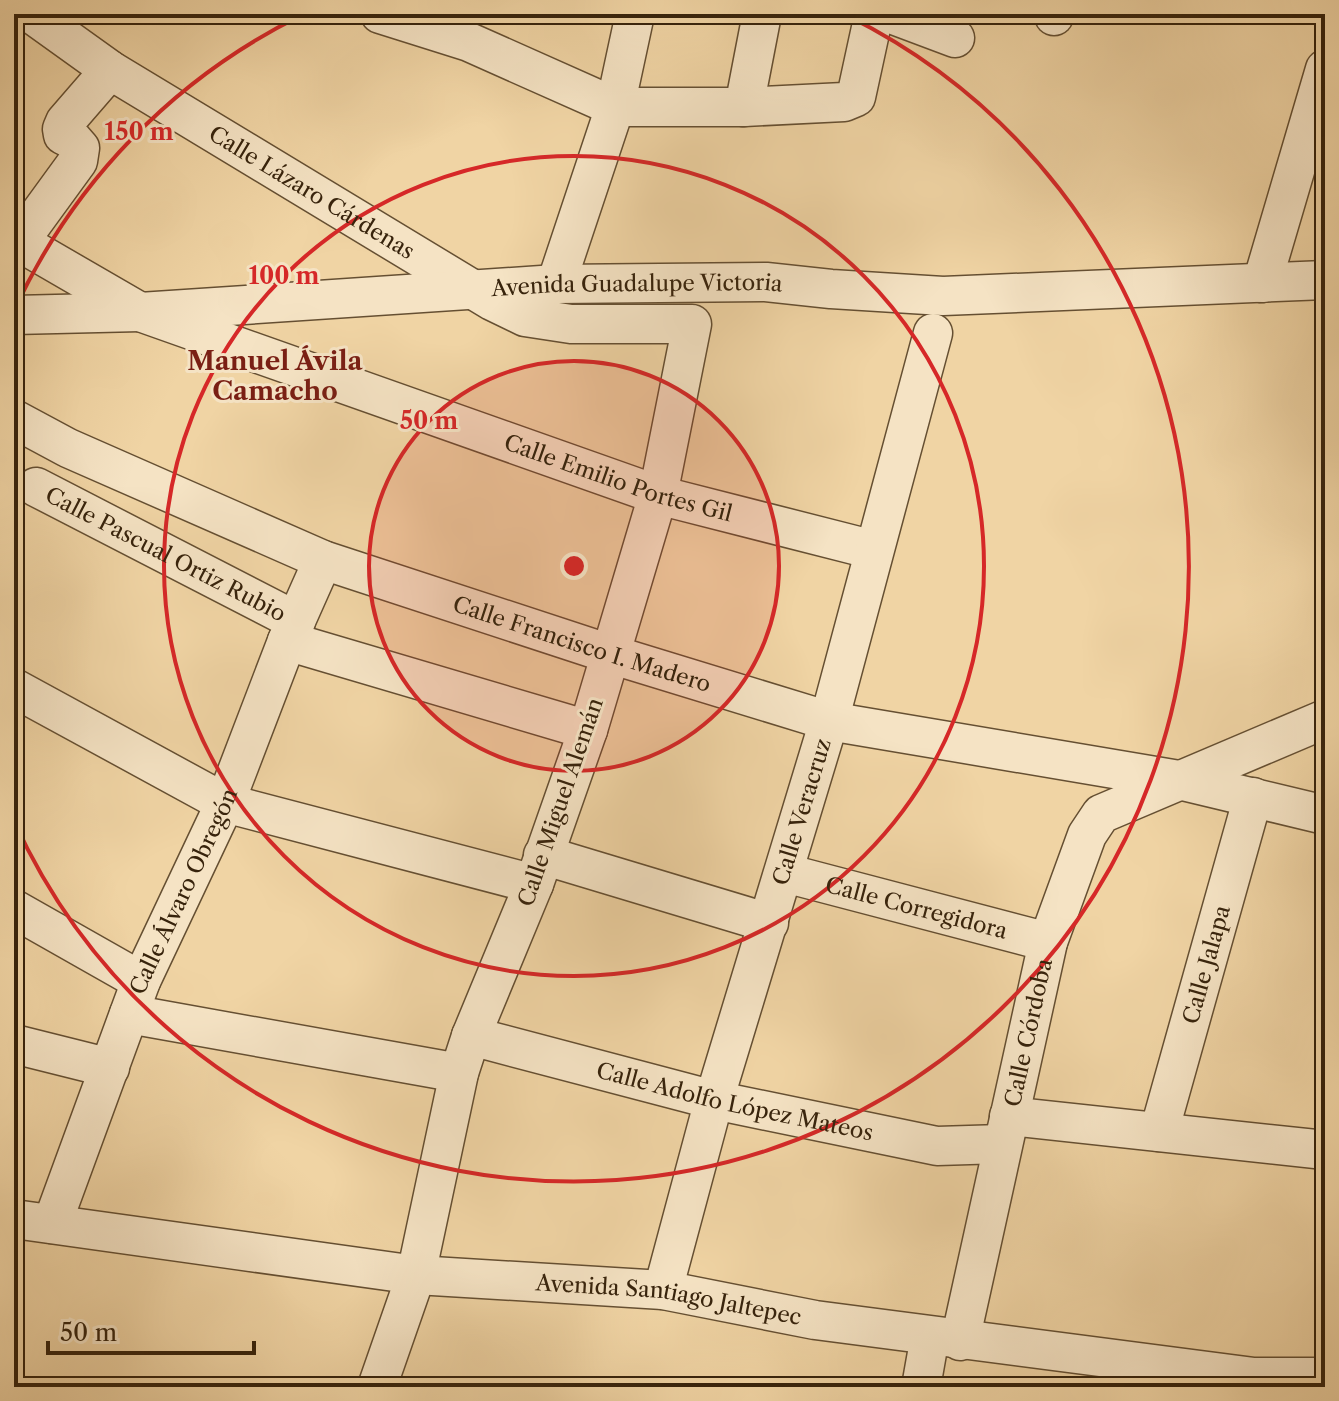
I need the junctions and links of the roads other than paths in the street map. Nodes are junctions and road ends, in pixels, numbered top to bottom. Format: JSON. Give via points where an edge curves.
{"nodes":[{"id":1,"x":32,"y":14,"type":"edge"},
{"id":2,"x":380,"y":14,"type":"edge"},
{"id":3,"x":635,"y":14,"type":"edge"},
{"id":4,"x":762,"y":14,"type":"edge"},
{"id":5,"x":874,"y":14,"type":"edge"},
{"id":6,"x":891,"y":14,"type":"edge"},
{"id":7,"x":955,"y":38,"type":"dead end"},
{"id":8,"x":1325,"y":69,"type":"edge"},
{"id":9,"x":110,"y":70,"type":"junction"},
{"id":10,"x":615,"y":107,"type":"junction"},
{"id":11,"x":744,"y":107,"type":"junction"},
{"id":12,"x":16,"y":240,"type":"edge"},
{"id":13,"x":1325,"y":280,"type":"edge"},
{"id":14,"x":1262,"y":283,"type":"junction"},
{"id":15,"x":556,"y":284,"type":"junction"},
{"id":16,"x":472,"y":289,"type":"junction"},
{"id":17,"x":140,"y":312,"type":"junction"},
{"id":18,"x":14,"y":315,"type":"edge"},
{"id":19,"x":692,"y":324,"type":"joint"},
{"id":20,"x":933,"y":333,"type":"dead end"},
{"id":21,"x":14,"y":419,"type":"edge"},
{"id":22,"x":68,"y":448,"type":"junction"},
{"id":23,"x":658,"y":495,"type":"junction"},
{"id":24,"x":25,"y":500,"type":"edge"},
{"id":25,"x":874,"y":550,"type":"junction"},
{"id":26,"x":323,"y":560,"type":"junction"},
{"id":27,"x":292,"y":631,"type":"junction"},
{"id":28,"x":610,"y":654,"type":"junction"},
{"id":29,"x":14,"y":688,"type":"edge"},
{"id":30,"x":1325,"y":719,"type":"edge"},
{"id":31,"x":829,"y":721,"type":"junction"},
{"id":32,"x":588,"y":730,"type":"junction"},
{"id":33,"x":1179,"y":780,"type":"junction"},
{"id":34,"x":1253,"y":797,"type":"junction"},
{"id":35,"x":225,"y":803,"type":"junction"},
{"id":36,"x":1325,"y":815,"type":"edge"},
{"id":37,"x":539,"y":870,"type":"junction"},
{"id":38,"x":785,"y":873,"type":"junction"},
{"id":39,"x":14,"y":909,"type":"edge"},
{"id":40,"x":769,"y":923,"type":"junction"},
{"id":41,"x":1048,"y":942,"type":"junction"},
{"id":42,"x":135,"y":998,"type":"junction"},
{"id":43,"x":471,"y":1036,"type":"junction"},
{"id":44,"x":14,"y":1044,"type":"edge"},
{"id":45,"x":110,"y":1068,"type":"junction"},
{"id":46,"x":459,"y":1073,"type":"junction"},
{"id":47,"x":714,"y":1100,"type":"junction"},
{"id":48,"x":1006,"y":1130,"type":"junction"},
{"id":49,"x":1159,"y":1132,"type":"junction"},
{"id":50,"x":1325,"y":1150,"type":"edge"},
{"id":51,"x":26,"y":1228,"type":"edge"},
{"id":52,"x":416,"y":1275,"type":"junction"},
{"id":53,"x":663,"y":1290,"type":"junction"},
{"id":54,"x":945,"y":1339,"type":"junction"},
{"id":55,"x":1325,"y":1377,"type":"edge"},
{"id":56,"x":377,"y":1387,"type":"edge"},
{"id":57,"x":921,"y":1387,"type":"edge"}],
"edges":[{"from":1,"to":9,"type":"street","name":"Calle Lázaro Cárdenas"},
{"from":2,"to":10,"type":"street","via":[[469,42]]},
{"from":3,"to":10,"type":"street"},
{"from":4,"to":11,"type":"street"},
{"from":5,"to":11,"type":"street","via":[[856,97]]},
{"from":6,"to":7,"type":"street"},
{"from":8,"to":14,"type":"street"},
{"from":9,"to":12,"type":"street","via":[[62,129],[80,148],[78,161]]},
{"from":9,"to":16,"type":"street","name":"Calle Lázaro Cárdenas"},
{"from":10,"to":11,"type":"street"},
{"from":10,"to":15,"type":"street"},
{"from":12,"to":17,"type":"street","name":"Calle Emilio Portes Gil"},
{"from":13,"to":14,"type":"street","name":"Avenida Guadalupe Victoria"},
{"from":14,"to":15,"type":"street","name":"Avenida Guadalupe Victoria","via":[[943,296],[766,282]]},
{"from":15,"to":16,"type":"street","name":"Avenida Guadalupe Victoria"},
{"from":16,"to":17,"type":"street","name":"Avenida Guadalupe Victoria"},
{"from":16,"to":19,"type":"street","name":"Calle Lázaro Cárdenas","via":[[525,317],[571,324]]},
{"from":17,"to":18,"type":"street","name":"Avenida Guadalupe Victoria"},
{"from":17,"to":23,"type":"street","name":"Calle Emilio Portes Gil"},
{"from":19,"to":23,"type":"street","name":"Calle Miguel Alemán"},
{"from":20,"to":25,"type":"street","name":"Calle Veracruz"},
{"from":21,"to":22,"type":"street","name":"Calle Francisco I. Madero"},
{"from":22,"to":24,"type":"street"},
{"from":22,"to":26,"type":"street","name":"Calle Francisco I. Madero"},
{"from":23,"to":25,"type":"street","name":"Calle Emilio Portes Gil"},
{"from":23,"to":28,"type":"street","name":"Calle Miguel Alemán"},
{"from":24,"to":27,"type":"street","name":"Calle Pascual Ortiz Rubio"},
{"from":25,"to":31,"type":"street","name":"Calle Veracruz"},
{"from":26,"to":27,"type":"street","name":"Calle Álvaro Obregón"},
{"from":26,"to":28,"type":"street","name":"Calle Francisco I. Madero"},
{"from":27,"to":32,"type":"street","name":"Calle Pascual Ortiz Rubio"},
{"from":27,"to":35,"type":"street","name":"Calle Álvaro Obregón"},
{"from":28,"to":31,"type":"street","name":"Calle Francisco I. Madero"},
{"from":28,"to":32,"type":"street","name":"Calle Miguel Alemán"},
{"from":29,"to":35,"type":"street"},
{"from":30,"to":33,"type":"street","name":"Calle Córdoba"},
{"from":31,"to":33,"type":"street","name":"Calle Francisco I. Madero"},
{"from":31,"to":38,"type":"street","name":"Calle Veracruz"},
{"from":32,"to":37,"type":"street","name":"Calle Miguel Alemán"},
{"from":33,"to":34,"type":"street","name":"Calle Francisco I. Madero"},
{"from":33,"to":41,"type":"street","name":"Calle Córdoba","via":[[1101,814],[1087,835]]},
{"from":34,"to":36,"type":"street","name":"Calle Francisco I. Madero"},
{"from":34,"to":49,"type":"street","name":"Calle Jalapa"},
{"from":35,"to":37,"type":"street"},
{"from":35,"to":42,"type":"street","name":"Calle Álvaro Obregón"},
{"from":37,"to":40,"type":"street"},
{"from":37,"to":43,"type":"street","name":"Calle Miguel Alemán"},
{"from":38,"to":40,"type":"street","name":"Calle Veracruz"},
{"from":38,"to":41,"type":"street","name":"Calle Corregidora"},
{"from":39,"to":42,"type":"street"},
{"from":40,"to":47,"type":"street","name":"Calle Veracruz"},
{"from":41,"to":48,"type":"street","name":"Calle Córdoba"},
{"from":42,"to":45,"type":"street","name":"Calle Álvaro Obregón"},
{"from":42,"to":46,"type":"street"},
{"from":43,"to":46,"type":"street","name":"Calle Miguel Alemán"},
{"from":43,"to":47,"type":"street","name":"Calle Adolfo López Mateos"},
{"from":44,"to":45,"type":"street"},
{"from":45,"to":51,"type":"street","name":"Calle Álvaro Obregón"},
{"from":46,"to":52,"type":"street","name":"Calle Miguel Alemán"},
{"from":47,"to":48,"type":"street","name":"Calle Adolfo López Mateos","via":[[937,1146]]},
{"from":47,"to":53,"type":"street","name":"Calle Veracruz"},
{"from":48,"to":49,"type":"street","name":"Calle Adolfo López Mateos"},
{"from":48,"to":54,"type":"street","name":"Calle Córdoba"},
{"from":49,"to":50,"type":"street","name":"Calle Adolfo López Mateos"},
{"from":51,"to":52,"type":"street","name":"Avenida Santiago Jaltepec"},
{"from":52,"to":53,"type":"street","name":"Avenida Santiago Jaltepec"},
{"from":52,"to":56,"type":"street","name":"Calle Miguel Alemán"},
{"from":53,"to":54,"type":"street","name":"Avenida Santiago Jaltepec"},
{"from":54,"to":55,"type":"street","name":"Avenida Santiago Jaltepec","via":[[1254,1377]]},
{"from":54,"to":57,"type":"street","name":"Calle Córdoba"}]}
